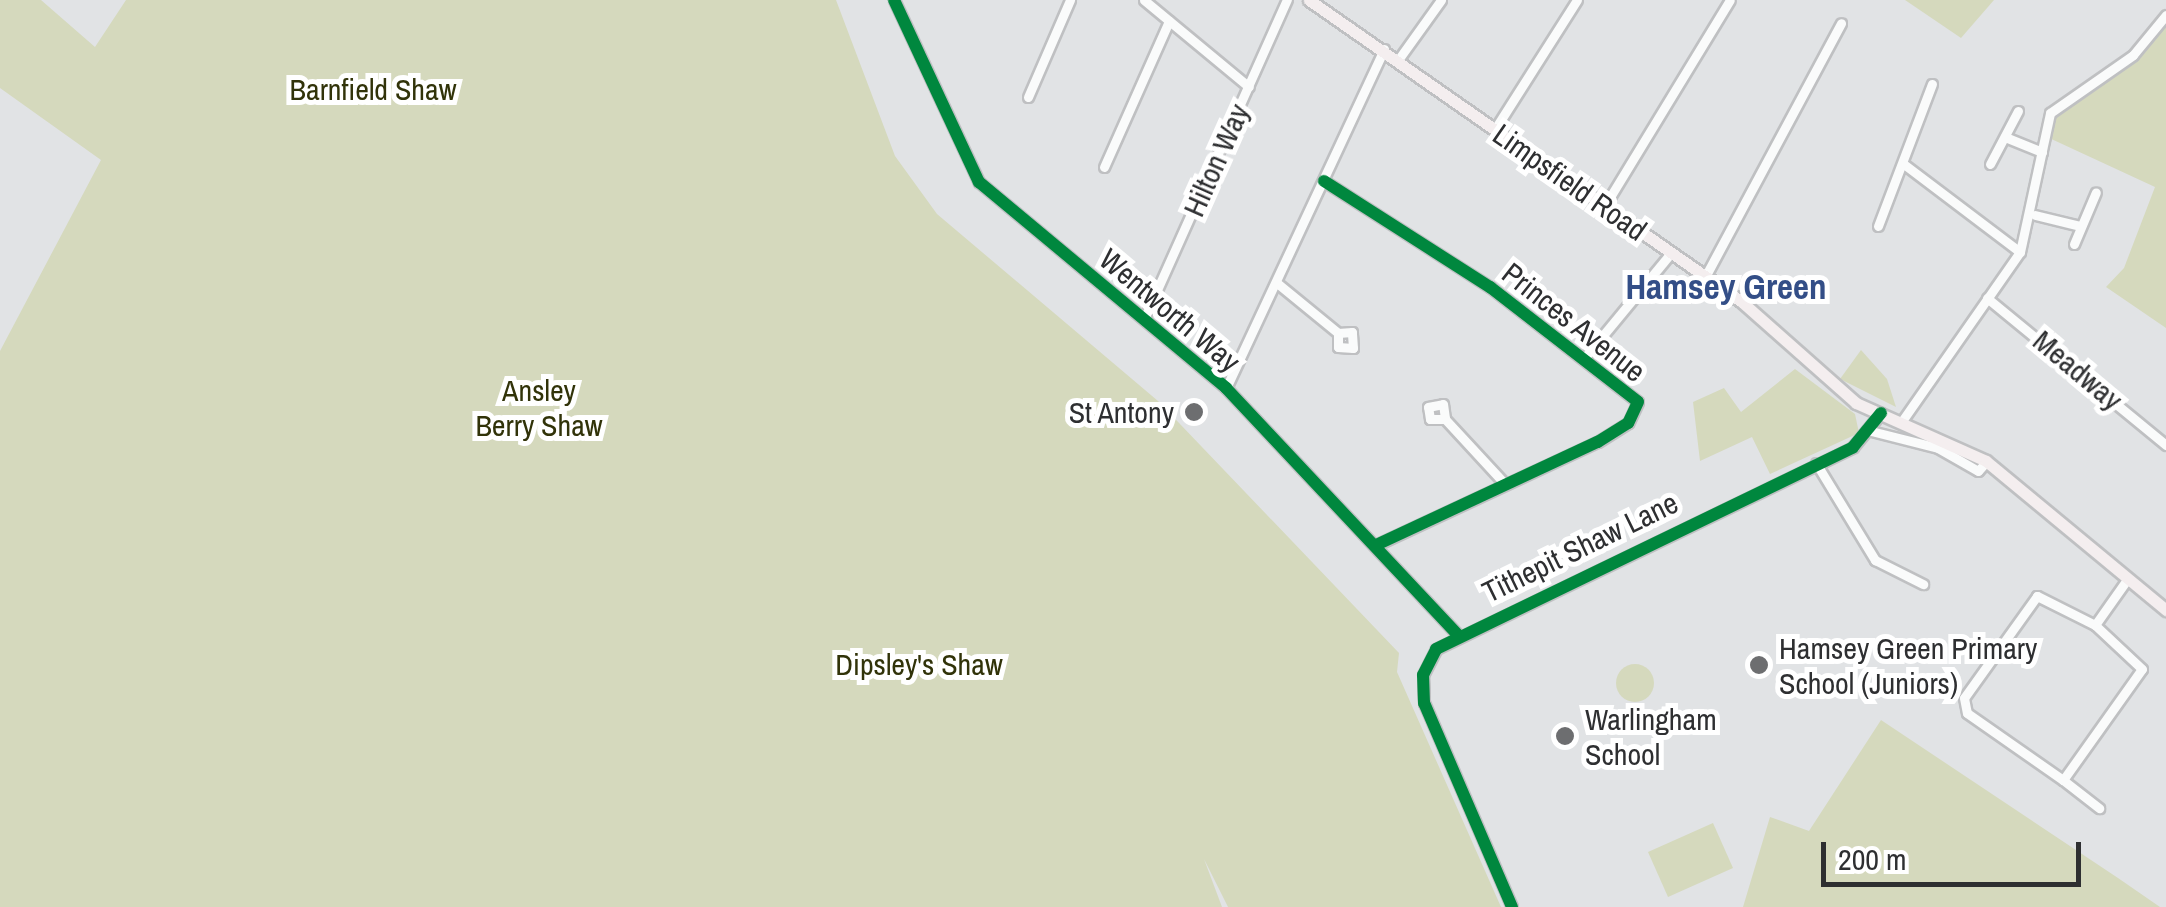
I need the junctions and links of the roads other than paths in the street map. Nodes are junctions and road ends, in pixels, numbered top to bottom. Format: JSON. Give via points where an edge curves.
{"nodes":[{"id":1,"x":894,"y":0,"type":"edge"},
{"id":2,"x":1070,"y":0,"type":"edge"},
{"id":3,"x":1144,"y":0,"type":"edge"},
{"id":4,"x":1287,"y":0,"type":"edge"},
{"id":5,"x":1309,"y":0,"type":"edge"},
{"id":6,"x":1441,"y":0,"type":"edge"},
{"id":7,"x":1577,"y":0,"type":"edge"},
{"id":8,"x":1730,"y":0,"type":"edge"},
{"id":9,"x":2166,"y":15,"type":"edge"},
{"id":10,"x":1169,"y":20,"type":"junction"},
{"id":11,"x":1841,"y":23,"type":"dead end"},
{"id":12,"x":1384,"y":49,"type":"junction"},
{"id":13,"x":1398,"y":60,"type":"junction"},
{"id":14,"x":1932,"y":84,"type":"dead end"},
{"id":15,"x":1249,"y":87,"type":"junction"},
{"id":16,"x":1028,"y":97,"type":"dead end"},
{"id":17,"x":2018,"y":111,"type":"dead end"},
{"id":18,"x":1495,"y":128,"type":"junction"},
{"id":19,"x":2005,"y":137,"type":"junction"},
{"id":20,"x":2042,"y":152,"type":"junction"},
{"id":21,"x":1990,"y":164,"type":"dead end"},
{"id":22,"x":1906,"y":165,"type":"junction"},
{"id":23,"x":1104,"y":167,"type":"dead end"},
{"id":24,"x":1324,"y":181,"type":"junction"},
{"id":25,"x":2096,"y":192,"type":"dead end"},
{"id":26,"x":1604,"y":207,"type":"junction"},
{"id":27,"x":2035,"y":215,"type":"junction"},
{"id":28,"x":1878,"y":226,"type":"dead end"},
{"id":29,"x":2080,"y":226,"type":"junction"},
{"id":30,"x":2074,"y":244,"type":"dead end"},
{"id":31,"x":2020,"y":252,"type":"junction"},
{"id":32,"x":1672,"y":254,"type":"junction"},
{"id":33,"x":1705,"y":277,"type":"junction"},
{"id":34,"x":1276,"y":283,"type":"junction"},
{"id":35,"x":1987,"y":298,"type":"junction"},
{"id":36,"x":1144,"y":319,"type":"junction"},
{"id":37,"x":1338,"y":334,"type":"dead end"},
{"id":38,"x":1586,"y":356,"type":"junction"},
{"id":39,"x":1226,"y":388,"type":"junction"},
{"id":40,"x":1880,"y":414,"type":"junction"},
{"id":41,"x":1444,"y":420,"type":"dead end"},
{"id":42,"x":1902,"y":421,"type":"junction"},
{"id":43,"x":1870,"y":431,"type":"junction"},
{"id":44,"x":2166,"y":445,"type":"edge"},
{"id":45,"x":1986,"y":462,"type":"junction"},
{"id":46,"x":1816,"y":464,"type":"junction"},
{"id":47,"x":1505,"y":484,"type":"junction"},
{"id":48,"x":1376,"y":545,"type":"junction"},
{"id":49,"x":2126,"y":580,"type":"junction"},
{"id":50,"x":1923,"y":584,"type":"dead end"},
{"id":51,"x":2166,"y":610,"type":"edge"},
{"id":52,"x":2095,"y":625,"type":"junction"},
{"id":53,"x":1456,"y":634,"type":"junction"},
{"id":54,"x":2063,"y":780,"type":"junction"},
{"id":55,"x":2099,"y":808,"type":"dead end"},
{"id":56,"x":1512,"y":907,"type":"edge"}],
"edges":[{"from":1,"to":36,"type":"street","name":"Wentworth Way","via":[[970,171]]},
{"from":2,"to":16,"type":"street"},
{"from":3,"to":10,"type":"street"},
{"from":4,"to":15,"type":"street","name":"Hilton Way"},
{"from":5,"to":12,"type":"main road","name":"Limpsfield Road"},
{"from":6,"to":13,"type":"street"},
{"from":7,"to":18,"type":"street"},
{"from":8,"to":26,"type":"street"},
{"from":9,"to":20,"type":"street","via":[[2133,55],[2063,97]]},
{"from":10,"to":15,"type":"street"},
{"from":10,"to":23,"type":"street"},
{"from":11,"to":33,"type":"street"},
{"from":12,"to":13,"type":"main road","name":"Limpsfield Road"},
{"from":12,"to":24,"type":"street"},
{"from":13,"to":18,"type":"main road","name":"Limpsfield Road"},
{"from":14,"to":22,"type":"street"},
{"from":15,"to":36,"type":"street","name":"Hilton Way"},
{"from":17,"to":19,"type":"street"},
{"from":18,"to":26,"type":"main road","name":"Limpsfield Road"},
{"from":19,"to":20,"type":"street"},
{"from":19,"to":21,"type":"street"},
{"from":20,"to":27,"type":"street"},
{"from":22,"to":28,"type":"street"},
{"from":22,"to":31,"type":"street"},
{"from":24,"to":34,"type":"street"},
{"from":24,"to":38,"type":"street","name":"Princes Avenue"},
{"from":25,"to":29,"type":"street"},
{"from":26,"to":32,"type":"main road","name":"Limpsfield Road"},
{"from":27,"to":29,"type":"street"},
{"from":27,"to":31,"type":"street"},
{"from":29,"to":30,"type":"street"},
{"from":31,"to":35,"type":"street"},
{"from":32,"to":33,"type":"main road","name":"Limpsfield Road"},
{"from":32,"to":38,"type":"street"},
{"from":33,"to":40,"type":"main road","name":"Limpsfield Road","via":[[1832,385]]},
{"from":34,"to":37,"type":"street"},
{"from":34,"to":39,"type":"street"},
{"from":35,"to":42,"type":"street"},
{"from":35,"to":44,"type":"street","name":"Meadway"},
{"from":36,"to":39,"type":"street","name":"Wentworth Way"},
{"from":38,"to":47,"type":"street","name":"Princes Avenue","via":[[1639,410],[1597,442]]},
{"from":39,"to":48,"type":"street","name":"Wentworth Way"},
{"from":40,"to":42,"type":"main road","name":"Limpsfield Road"},
{"from":40,"to":43,"type":"street","name":"Tithepit Shaw Lane"},
{"from":41,"to":47,"type":"street"},
{"from":42,"to":45,"type":"main road","name":"Limpsfield Road"},
{"from":43,"to":45,"type":"street","via":[[1938,448],[1978,471]]},
{"from":43,"to":46,"type":"street","name":"Tithepit Shaw Lane"},
{"from":45,"to":49,"type":"main road","name":"Limpsfield Road"},
{"from":46,"to":50,"type":"street","via":[[1875,560]]},
{"from":46,"to":53,"type":"street","name":"Tithepit Shaw Lane"},
{"from":47,"to":48,"type":"street","name":"Princes Avenue"},
{"from":48,"to":53,"type":"street","name":"Wentworth Way"},
{"from":49,"to":51,"type":"main road","name":"Limpsfield Road"},
{"from":49,"to":52,"type":"street"},
{"from":52,"to":54,"type":"street","via":[[2142,669]]},
{"from":52,"to":54,"type":"street","via":[[2037,596],[1964,698],[1968,713]]},
{"from":53,"to":56,"type":"street","name":"Tithepit Shaw Lane","via":[[1429,659],[1424,703]]},
{"from":54,"to":55,"type":"street"}]}
